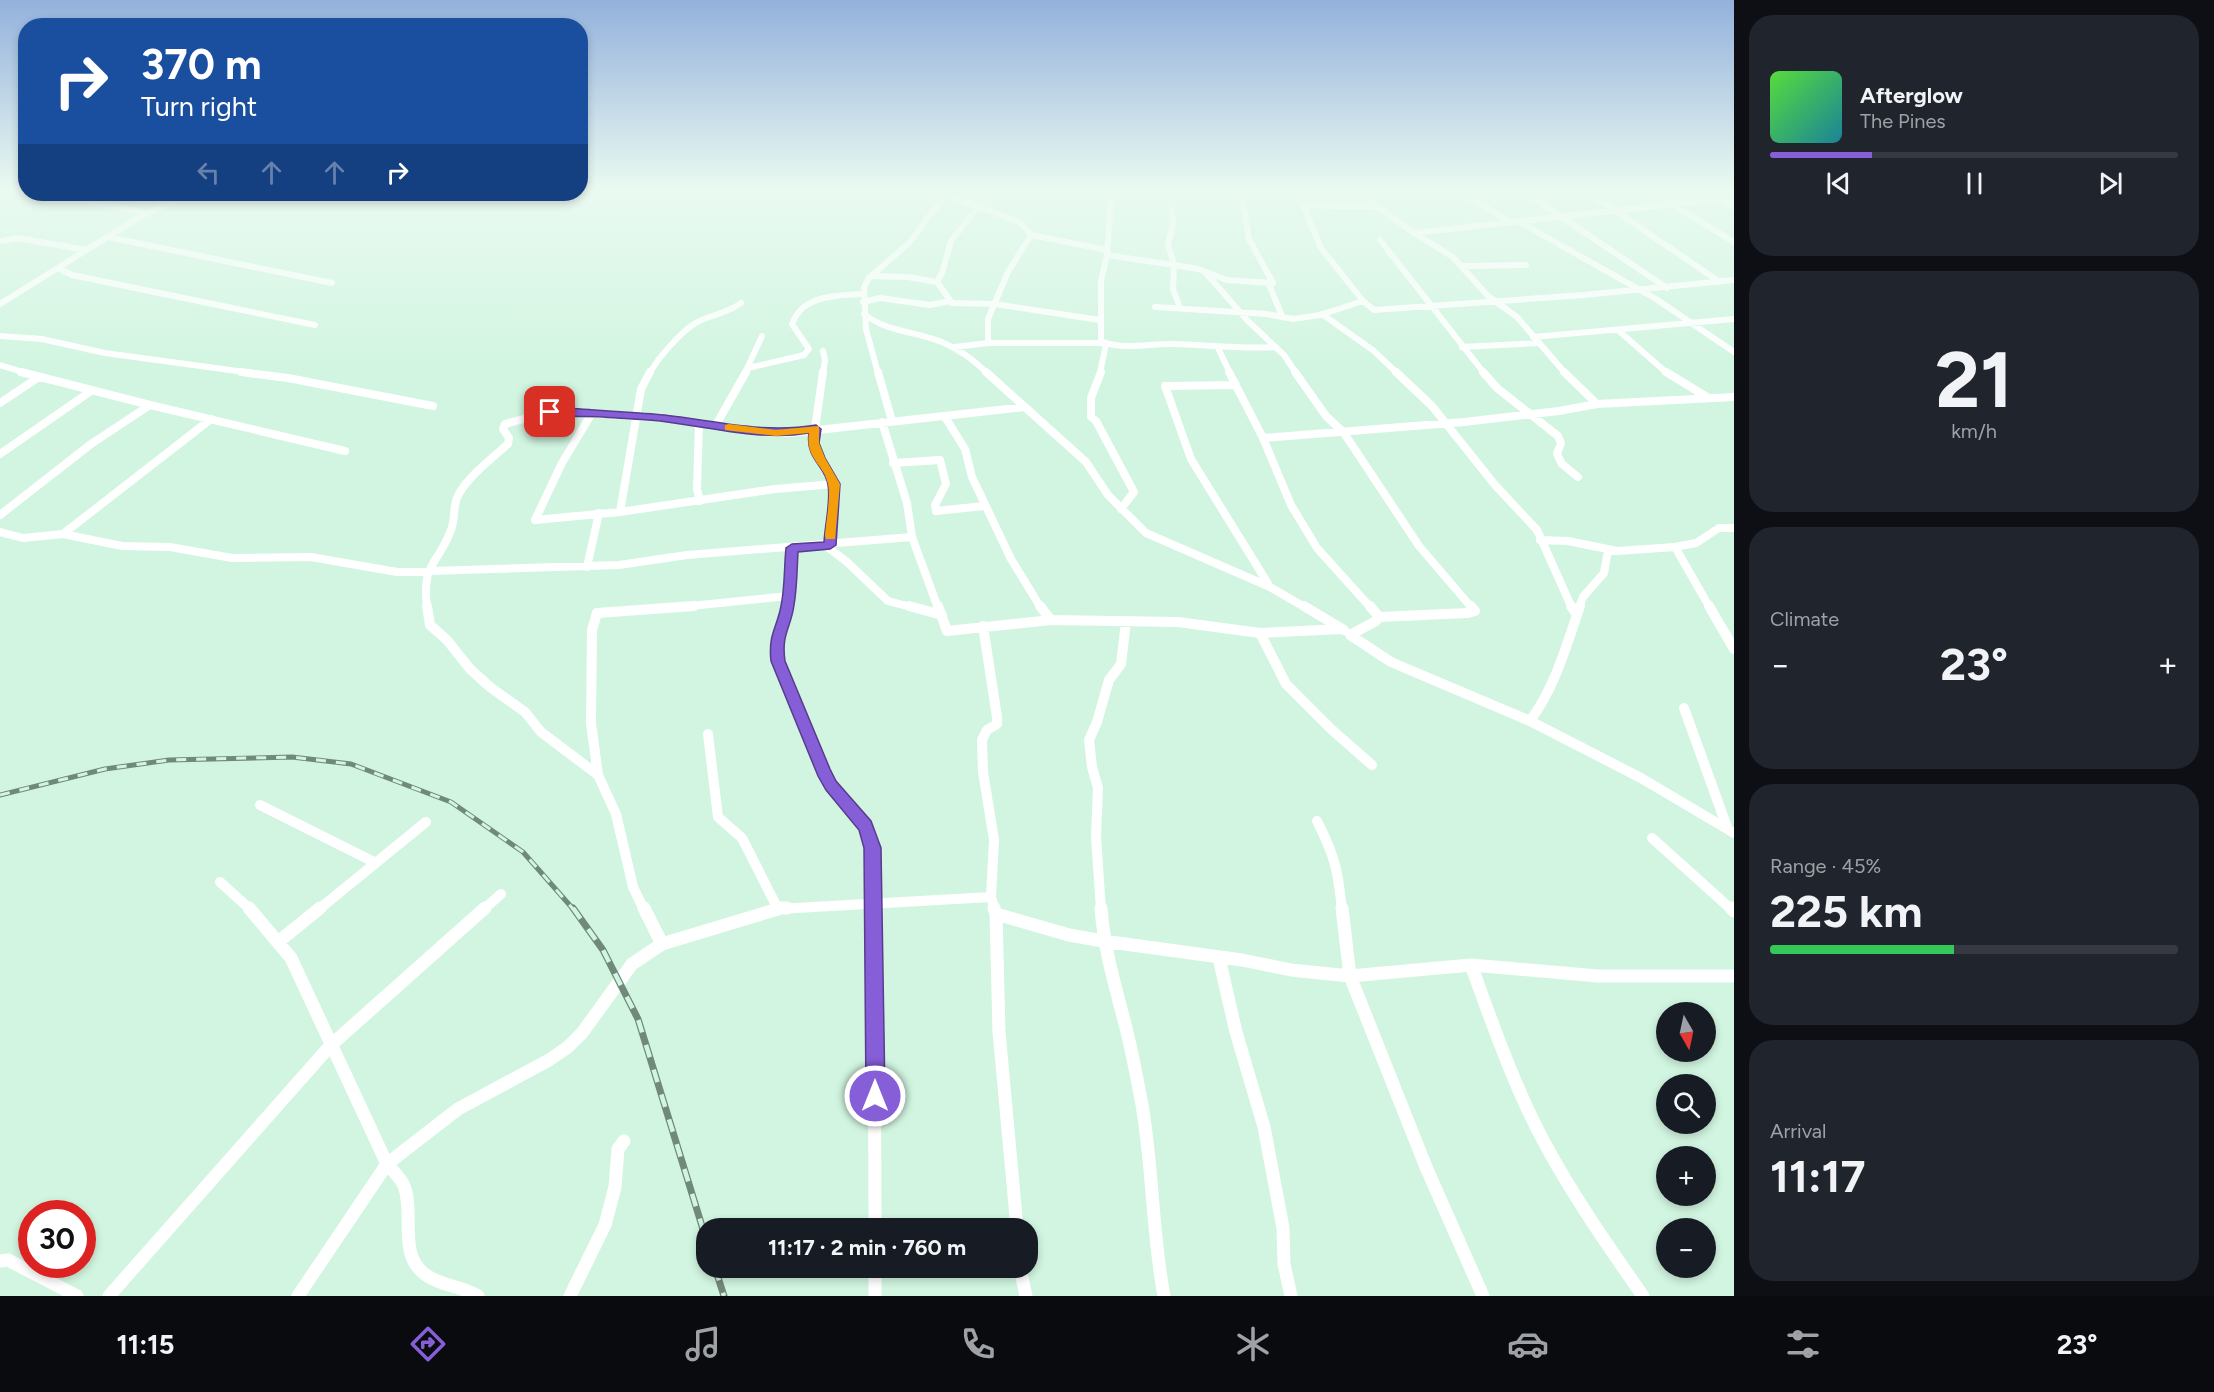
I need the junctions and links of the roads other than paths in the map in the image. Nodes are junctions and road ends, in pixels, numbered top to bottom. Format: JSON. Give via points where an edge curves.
{"nodes":[{"id":1,"x":84,"y":249,"type":"edge"},
{"id":2,"x":169,"y":249,"type":"edge"},
{"id":3,"x":901,"y":249,"type":"edge"},
{"id":4,"x":946,"y":249,"type":"edge"},
{"id":5,"x":1021,"y":249,"type":"edge"},
{"id":6,"x":1096,"y":249,"type":"edge"},
{"id":7,"x":1169,"y":249,"type":"edge"},
{"id":8,"x":1255,"y":249,"type":"edge"},
{"id":9,"x":1322,"y":249,"type":"edge"},
{"id":10,"x":1388,"y":249,"type":"edge"},
{"id":11,"x":1443,"y":249,"type":"edge"},
{"id":12,"x":1568,"y":249,"type":"edge"},
{"id":13,"x":1610,"y":249,"type":"edge"},
{"id":14,"x":1673,"y":249,"type":"edge"},
{"id":15,"x":87,"y":250,"type":"joint"},
{"id":16,"x":1107,"y":252,"type":"junction"},
{"id":17,"x":1173,"y":265,"type":"junction"},
{"id":18,"x":1526,"y":265,"type":"dead end"},
{"id":19,"x":1461,"y":266,"type":"junction"},
{"id":20,"x":58,"y":268,"type":"junction"},
{"id":21,"x":1205,"y":272,"type":"junction"},
{"id":22,"x":871,"y":276,"type":"junction"},
{"id":23,"x":1734,"y":280,"type":"edge"},
{"id":24,"x":937,"y":282,"type":"junction"},
{"id":25,"x":1268,"y":282,"type":"junction"},
{"id":26,"x":1720,"y":282,"type":"junction"},
{"id":27,"x":332,"y":283,"type":"dead end"},
{"id":28,"x":1667,"y":288,"type":"junction"},
{"id":29,"x":1640,"y":290,"type":"junction"},
{"id":30,"x":863,"y":294,"type":"junction"},
{"id":31,"x":950,"y":301,"type":"junction"},
{"id":32,"x":1363,"y":301,"type":"junction"},
{"id":33,"x":863,"y":302,"type":"junction"},
{"id":34,"x":1497,"y":302,"type":"junction"},
{"id":35,"x":741,"y":303,"type":"dead end"},
{"id":36,"x":0,"y":304,"type":"edge"},
{"id":37,"x":995,"y":304,"type":"junction"},
{"id":38,"x":1431,"y":304,"type":"junction"},
{"id":39,"x":1155,"y":307,"type":"dead end"},
{"id":40,"x":1180,"y":308,"type":"junction"},
{"id":41,"x":1243,"y":313,"type":"junction"},
{"id":42,"x":864,"y":314,"type":"junction"},
{"id":43,"x":1322,"y":314,"type":"junction"},
{"id":44,"x":1282,"y":316,"type":"junction"},
{"id":45,"x":1734,"y":319,"type":"edge"},
{"id":46,"x":1100,"y":320,"type":"junction"},
{"id":47,"x":1695,"y":323,"type":"junction"},
{"id":48,"x":315,"y":325,"type":"dead end"},
{"id":49,"x":1618,"y":331,"type":"junction"},
{"id":50,"x":0,"y":336,"type":"edge"},
{"id":51,"x":762,"y":336,"type":"dead end"},
{"id":52,"x":1535,"y":340,"type":"junction"},
{"id":53,"x":988,"y":343,"type":"junction"},
{"id":54,"x":1104,"y":343,"type":"junction"},
{"id":55,"x":954,"y":347,"type":"junction"},
{"id":56,"x":1276,"y":347,"type":"junction"},
{"id":57,"x":1462,"y":347,"type":"junction"},
{"id":58,"x":1218,"y":348,"type":"junction"},
{"id":59,"x":823,"y":351,"type":"dead end"},
{"id":60,"x":1734,"y":352,"type":"edge"},
{"id":61,"x":0,"y":365,"type":"edge"},
{"id":62,"x":748,"y":368,"type":"junction"},
{"id":63,"x":39,"y":377,"type":"junction"},
{"id":64,"x":1236,"y":385,"type":"junction"},
{"id":65,"x":92,"y":391,"type":"junction"},
{"id":66,"x":1707,"y":397,"type":"junction"},
{"id":67,"x":1734,"y":397,"type":"edge"},
{"id":68,"x":0,"y":403,"type":"edge"},
{"id":69,"x":1597,"y":404,"type":"junction"},
{"id":70,"x":150,"y":405,"type":"junction"},
{"id":71,"x":433,"y":406,"type":"dead end"},
{"id":72,"x":1024,"y":407,"type":"junction"},
{"id":73,"x":592,"y":413,"type":"junction"},
{"id":74,"x":1532,"y":415,"type":"junction"},
{"id":75,"x":636,"y":417,"type":"junction"},
{"id":76,"x":945,"y":417,"type":"junction"},
{"id":77,"x":211,"y":419,"type":"junction"},
{"id":78,"x":892,"y":421,"type":"junction"},
{"id":79,"x":882,"y":422,"type":"junction"},
{"id":80,"x":699,"y":423,"type":"junction"},
{"id":81,"x":1445,"y":424,"type":"junction"},
{"id":82,"x":716,"y":425,"type":"junction"},
{"id":83,"x":816,"y":429,"type":"junction"},
{"id":84,"x":1344,"y":433,"type":"junction"},
{"id":85,"x":1263,"y":438,"type":"junction"},
{"id":86,"x":345,"y":451,"type":"dead end"},
{"id":87,"x":0,"y":454,"type":"edge"},
{"id":88,"x":893,"y":463,"type":"junction"},
{"id":89,"x":1578,"y":477,"type":"dead end"},
{"id":90,"x":834,"y":484,"type":"junction"},
{"id":91,"x":700,"y":501,"type":"junction"},
{"id":92,"x":984,"y":506,"type":"junction"},
{"id":93,"x":1121,"y":509,"type":"junction"},
{"id":94,"x":620,"y":512,"type":"junction"},
{"id":95,"x":599,"y":513,"type":"junction"},
{"id":96,"x":0,"y":515,"type":"edge"},
{"id":97,"x":1734,"y":528,"type":"edge"},
{"id":98,"x":0,"y":532,"type":"edge"},
{"id":99,"x":63,"y":534,"type":"junction"},
{"id":100,"x":912,"y":537,"type":"junction"},
{"id":101,"x":1540,"y":540,"type":"junction"},
{"id":102,"x":828,"y":545,"type":"junction"},
{"id":103,"x":1675,"y":547,"type":"junction"},
{"id":104,"x":792,"y":548,"type":"junction"},
{"id":105,"x":1608,"y":550,"type":"junction"},
{"id":106,"x":587,"y":567,"type":"junction"},
{"id":107,"x":428,"y":569,"type":"junction"},
{"id":108,"x":1270,"y":586,"type":"junction"},
{"id":109,"x":788,"y":596,"type":"junction"},
{"id":110,"x":942,"y":615,"type":"junction"},
{"id":111,"x":1577,"y":615,"type":"junction"},
{"id":112,"x":1379,"y":617,"type":"junction"},
{"id":113,"x":1051,"y":620,"type":"junction"},
{"id":114,"x":1126,"y":622,"type":"junction"},
{"id":115,"x":983,"y":626,"type":"junction"},
{"id":116,"x":1346,"y":632,"type":"junction"},
{"id":117,"x":1260,"y":633,"type":"junction"},
{"id":118,"x":1734,"y":648,"type":"edge"},
{"id":119,"x":1684,"y":708,"type":"dead end"},
{"id":120,"x":1530,"y":721,"type":"junction"},
{"id":121,"x":708,"y":734,"type":"dead end"},
{"id":122,"x":1372,"y":765,"type":"dead end"},
{"id":123,"x":598,"y":775,"type":"junction"},
{"id":124,"x":260,"y":805,"type":"dead end"},
{"id":125,"x":1317,"y":821,"type":"dead end"},
{"id":126,"x":426,"y":822,"type":"dead end"},
{"id":127,"x":1730,"y":830,"type":"edge"},
{"id":128,"x":1652,"y":838,"type":"dead end"},
{"id":129,"x":376,"y":863,"type":"junction"},
{"id":130,"x":220,"y":882,"type":"dead end"},
{"id":131,"x":501,"y":894,"type":"dead end"},
{"id":132,"x":991,"y":897,"type":"junction"},
{"id":133,"x":874,"y":900,"type":"junction"},
{"id":134,"x":778,"y":909,"type":"junction"},
{"id":135,"x":1734,"y":910,"type":"edge"},
{"id":136,"x":996,"y":914,"type":"junction"},
{"id":137,"x":1103,"y":941,"type":"junction"},
{"id":138,"x":278,"y":942,"type":"junction"},
{"id":139,"x":662,"y":944,"type":"junction"},
{"id":140,"x":1219,"y":958,"type":"junction"},
{"id":141,"x":1471,"y":965,"type":"junction"},
{"id":142,"x":1350,"y":976,"type":"junction"},
{"id":143,"x":1734,"y":976,"type":"edge"},
{"id":144,"x":330,"y":1046,"type":"junction"},
{"id":145,"x":624,"y":1141,"type":"dead end"},
{"id":146,"x":387,"y":1164,"type":"junction"},
{"id":147,"x":875,"y":1218,"type":"edge"},
{"id":148,"x":1016,"y":1218,"type":"edge"},
{"id":149,"x":0,"y":1261,"type":"edge"},
{"id":150,"x":875,"y":1278,"type":"edge"},
{"id":151,"x":1022,"y":1278,"type":"edge"},
{"id":152,"x":77,"y":1296,"type":"edge"},
{"id":153,"x":109,"y":1296,"type":"edge"},
{"id":154,"x":298,"y":1296,"type":"edge"},
{"id":155,"x":478,"y":1296,"type":"edge"},
{"id":156,"x":570,"y":1296,"type":"edge"},
{"id":157,"x":875,"y":1296,"type":"edge"},
{"id":158,"x":1026,"y":1296,"type":"edge"},
{"id":159,"x":1164,"y":1296,"type":"edge"},
{"id":160,"x":1291,"y":1296,"type":"edge"},
{"id":161,"x":1483,"y":1296,"type":"edge"},
{"id":162,"x":1642,"y":1296,"type":"edge"}],
"edges":[{"from":1,"to":15,"type":"street"},
{"from":2,"to":27,"type":"street"},
{"from":3,"to":22,"type":"street"},
{"from":4,"to":24,"type":"street","via":[[944,272]]},
{"from":5,"to":37,"type":"street"},
{"from":6,"to":16,"type":"street"},
{"from":7,"to":17,"type":"street"},
{"from":8,"to":25,"type":"street","via":[[1273,283]]},
{"from":9,"to":32,"type":"street"},
{"from":10,"to":38,"type":"street"},
{"from":11,"to":19,"type":"street"},
{"from":12,"to":29,"type":"street"},
{"from":13,"to":28,"type":"street"},
{"from":14,"to":26,"type":"street"},
{"from":15,"to":20,"type":"street"},
{"from":16,"to":17,"type":"street"},
{"from":16,"to":46,"type":"street"},
{"from":17,"to":21,"type":"street"},
{"from":17,"to":40,"type":"street","via":[[1173,289]]},
{"from":18,"to":19,"type":"street"},
{"from":19,"to":34,"type":"street"},
{"from":20,"to":36,"type":"street"},
{"from":20,"to":48,"type":"street"},
{"from":21,"to":25,"type":"street","via":[[1227,280]]},
{"from":21,"to":41,"type":"street"},
{"from":22,"to":24,"type":"street"},
{"from":22,"to":30,"type":"street"},
{"from":23,"to":26,"type":"street"},
{"from":24,"to":31,"type":"street"},
{"from":25,"to":44,"type":"street"},
{"from":26,"to":28,"type":"street"},
{"from":28,"to":29,"type":"street"},
{"from":29,"to":34,"type":"street"},
{"from":29,"to":47,"type":"street"},
{"from":30,"to":33,"type":"street"},
{"from":30,"to":62,"type":"street","via":[[805,303],[794,313],[792,324],[809,349],[804,355]]},
{"from":31,"to":33,"type":"street","via":[[930,305],[880,298]]},
{"from":31,"to":37,"type":"street"},
{"from":32,"to":38,"type":"street","via":[[1376,310]]},
{"from":32,"to":43,"type":"street"},
{"from":33,"to":42,"type":"street"},
{"from":34,"to":38,"type":"street"},
{"from":34,"to":52,"type":"street","via":[[1517,317]]},
{"from":35,"to":75,"type":"street","via":[[694,324],[655,363],[641,388]]},
{"from":37,"to":46,"type":"street"},
{"from":37,"to":53,"type":"street","via":[[988,319]]},
{"from":38,"to":57,"type":"street"},
{"from":39,"to":40,"type":"street"},
{"from":40,"to":41,"type":"street"},
{"from":41,"to":44,"type":"street"},
{"from":41,"to":56,"type":"street"},
{"from":42,"to":55,"type":"street","via":[[894,330]]},
{"from":42,"to":78,"type":"street"},
{"from":43,"to":44,"type":"street","via":[[1292,319]]},
{"from":43,"to":81,"type":"street","via":[[1390,365]]},
{"from":45,"to":47,"type":"street"},
{"from":46,"to":54,"type":"street"},
{"from":47,"to":49,"type":"street"},
{"from":47,"to":60,"type":"street"},
{"from":49,"to":52,"type":"street"},
{"from":49,"to":66,"type":"street","via":[[1672,377]]},
{"from":50,"to":71,"type":"street","via":[[42,339],[105,353],[288,378]]},
{"from":51,"to":62,"type":"street"},
{"from":52,"to":57,"type":"street"},
{"from":52,"to":69,"type":"street"},
{"from":53,"to":54,"type":"street"},
{"from":53,"to":55,"type":"street"},
{"from":54,"to":58,"type":"street"},
{"from":54,"to":93,"type":"street","via":[[1090,408],[1091,417],[1134,492]]},
{"from":55,"to":72,"type":"street","via":[[974,360]]},
{"from":56,"to":58,"type":"street"},
{"from":56,"to":84,"type":"street","via":[[1326,416]]},
{"from":57,"to":74,"type":"street","via":[[1497,387]]},
{"from":58,"to":64,"type":"street"},
{"from":59,"to":83,"type":"street"},
{"from":61,"to":63,"type":"street"},
{"from":62,"to":82,"type":"street"},
{"from":63,"to":65,"type":"street"},
{"from":63,"to":68,"type":"street"},
{"from":64,"to":85,"type":"street"},
{"from":64,"to":108,"type":"street","via":[[1165,386],[1202,480]]},
{"from":65,"to":70,"type":"street"},
{"from":65,"to":87,"type":"street"},
{"from":66,"to":67,"type":"street"},
{"from":66,"to":69,"type":"street"},
{"from":69,"to":74,"type":"street"},
{"from":70,"to":77,"type":"street"},
{"from":70,"to":96,"type":"street","via":[[91,444]]},
{"from":72,"to":76,"type":"street"},
{"from":72,"to":93,"type":"street","via":[[1086,462]]},
{"from":73,"to":75,"type":"street"},
{"from":73,"to":95,"type":"street","via":[[535,520]]},
{"from":73,"to":107,"type":"street","via":[[550,412],[505,424],[508,444],[481,466],[457,497],[452,530]]},
{"from":74,"to":81,"type":"street"},
{"from":74,"to":89,"type":"street","via":[[1558,436],[1561,442],[1557,454],[1562,464]]},
{"from":75,"to":80,"type":"street"},
{"from":75,"to":94,"type":"street"},
{"from":76,"to":78,"type":"street"},
{"from":76,"to":92,"type":"street","via":[[965,448]]},
{"from":77,"to":86,"type":"street"},
{"from":77,"to":99,"type":"street"},
{"from":78,"to":79,"type":"street"},
{"from":79,"to":83,"type":"street"},
{"from":79,"to":88,"type":"street"},
{"from":80,"to":82,"type":"street"},
{"from":80,"to":91,"type":"street"},
{"from":81,"to":84,"type":"street"},
{"from":81,"to":101,"type":"street","via":[[1537,530]]},
{"from":82,"to":83,"type":"street","via":[[776,433]]},
{"from":83,"to":90,"type":"street","via":[[813,443]]},
{"from":84,"to":85,"type":"street"},
{"from":84,"to":112,"type":"street","via":[[1419,546],[1475,611]]},
{"from":85,"to":112,"type":"street","via":[[1292,505],[1317,548]]},
{"from":88,"to":92,"type":"street","via":[[940,460],[946,484],[935,505],[936,511]]},
{"from":88,"to":100,"type":"street","via":[[907,504]]},
{"from":90,"to":91,"type":"street"},
{"from":90,"to":102,"type":"street"},
{"from":91,"to":94,"type":"street"},
{"from":92,"to":113,"type":"street","via":[[1022,579]]},
{"from":93,"to":108,"type":"street","via":[[1146,533]]},
{"from":94,"to":95,"type":"street"},
{"from":95,"to":106,"type":"street"},
{"from":97,"to":103,"type":"street","via":[[1719,528],[1696,543]]},
{"from":98,"to":99,"type":"street","via":[[23,538]]},
{"from":99,"to":107,"type":"street","via":[[122,546],[170,547],[232,558],[311,556],[397,572]]},
{"from":100,"to":102,"type":"street"},
{"from":100,"to":110,"type":"street"},
{"from":101,"to":105,"type":"street","via":[[1580,542]]},
{"from":101,"to":111,"type":"street"},
{"from":102,"to":104,"type":"street"},
{"from":102,"to":110,"type":"street","via":[[888,601]]},
{"from":103,"to":105,"type":"street"},
{"from":103,"to":118,"type":"street"},
{"from":104,"to":106,"type":"street"},
{"from":104,"to":109,"type":"street"},
{"from":105,"to":111,"type":"street","via":[[1604,573],[1583,597]]},
{"from":106,"to":107,"type":"street"},
{"from":107,"to":123,"type":"street","via":[[425,586],[430,625],[490,687]]},
{"from":108,"to":116,"type":"street"},
{"from":109,"to":123,"type":"street","via":[[597,613],[592,630],[591,723]]},
{"from":109,"to":133,"type":"street","via":[[788,607],[778,631],[778,661],[831,785],[866,826],[873,848]]},
{"from":110,"to":115,"type":"street","via":[[947,631]]},
{"from":111,"to":120,"type":"street","via":[[1555,679]]},
{"from":112,"to":116,"type":"street"},
{"from":113,"to":114,"type":"street"},
{"from":113,"to":115,"type":"street"},
{"from":114,"to":117,"type":"street","via":[[1207,624]]},
{"from":114,"to":137,"type":"street","via":[[1121,664],[1109,680],[1089,740],[1098,788],[1096,836]]},
{"from":115,"to":132,"type":"street","via":[[997,717],[997,724],[987,730],[982,740],[994,840]]},
{"from":116,"to":117,"type":"street"},
{"from":116,"to":120,"type":"street","via":[[1391,662]]},
{"from":117,"to":122,"type":"street","via":[[1286,684]]},
{"from":119,"to":127,"type":"street"},
{"from":120,"to":127,"type":"street","via":[[1641,778]]},
{"from":121,"to":134,"type":"street","via":[[718,817],[742,838]]},
{"from":123,"to":139,"type":"street","via":[[616,814],[633,887]]},
{"from":124,"to":129,"type":"street"},
{"from":125,"to":142,"type":"street","via":[[1337,866]]},
{"from":126,"to":129,"type":"street"},
{"from":128,"to":135,"type":"street"},
{"from":129,"to":138,"type":"street"},
{"from":130,"to":138,"type":"street","via":[[257,915]]},
{"from":131,"to":144,"type":"street"},
{"from":132,"to":133,"type":"street"},
{"from":132,"to":136,"type":"street"},
{"from":133,"to":134,"type":"street"},
{"from":133,"to":147,"type":"street"},
{"from":134,"to":139,"type":"street"},
{"from":136,"to":137,"type":"street"},
{"from":136,"to":148,"type":"street","via":[[997,1018]]},
{"from":137,"to":140,"type":"street"},
{"from":137,"to":159,"type":"street","via":[[1142,1106]]},
{"from":138,"to":144,"type":"street","via":[[291,958]]},
{"from":139,"to":146,"type":"street","via":[[632,964],[618,979],[568,1047],[458,1109]]},
{"from":140,"to":142,"type":"street"},
{"from":140,"to":160,"type":"street","via":[[1264,1127]]},
{"from":141,"to":142,"type":"street"},
{"from":141,"to":143,"type":"street","via":[[1598,976]]},
{"from":141,"to":162,"type":"street","via":[[1532,1119],[1594,1226]]},
{"from":142,"to":161,"type":"street","via":[[1426,1167]]},
{"from":144,"to":146,"type":"street"},
{"from":144,"to":153,"type":"street"},
{"from":145,"to":156,"type":"street","via":[[618,1149],[619,1171],[612,1209]]},
{"from":146,"to":154,"type":"street"},
{"from":146,"to":155,"type":"street","via":[[405,1186],[413,1263],[431,1281],[467,1288]]},
{"from":149,"to":152,"type":"street","via":[[8,1260]]},
{"from":150,"to":157,"type":"street"},
{"from":151,"to":158,"type":"street"}]}
